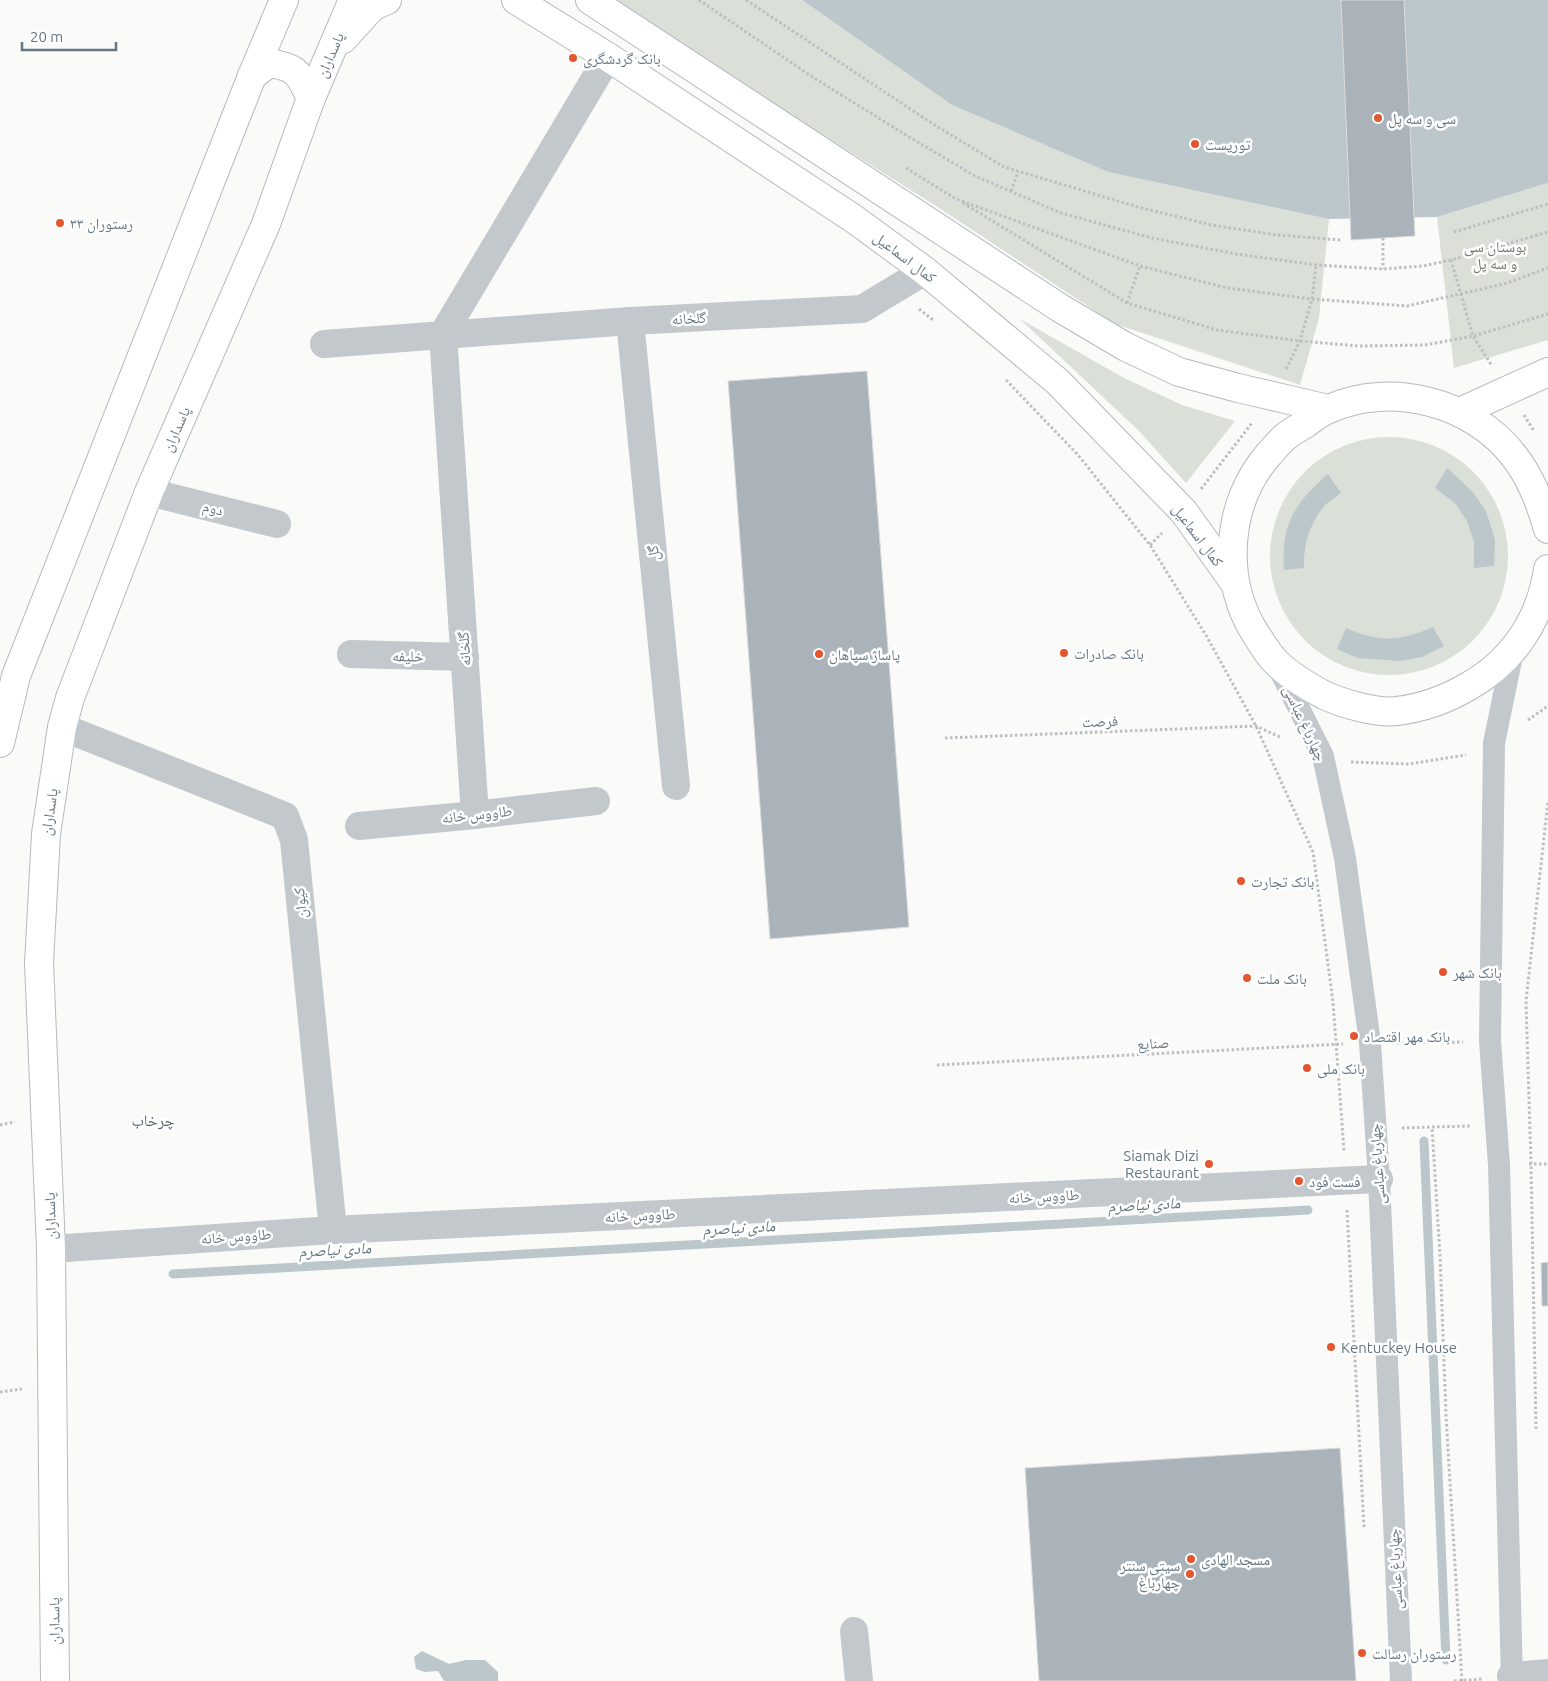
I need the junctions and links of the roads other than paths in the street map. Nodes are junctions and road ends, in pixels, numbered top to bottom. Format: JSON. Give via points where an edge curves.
{"nodes":[{"id":1,"x":352,"y":0,"type":"edge"},
{"id":2,"x":387,"y":0,"type":"edge"},
{"id":3,"x":516,"y":0,"type":"edge"},
{"id":4,"x":590,"y":0,"type":"edge"},
{"id":5,"x":282,"y":2,"type":"edge"},
{"id":6,"x":331,"y":54,"type":"junction"},
{"id":7,"x":608,"y":57,"type":"junction"},
{"id":8,"x":252,"y":76,"type":"junction"},
{"id":9,"x":311,"y":98,"type":"junction"},
{"id":10,"x":925,"y":271,"type":"junction"},
{"id":11,"x":630,"y":321,"type":"junction"},
{"id":12,"x":443,"y":334,"type":"junction"},
{"id":13,"x":324,"y":344,"type":"dead end"},
{"id":14,"x":1548,"y":372,"type":"edge"},
{"id":15,"x":1328,"y":409,"type":"junction"},
{"id":16,"x":1460,"y":412,"type":"junction"},
{"id":17,"x":148,"y":492,"type":"junction"},
{"id":18,"x":277,"y":524,"type":"dead end"},
{"id":19,"x":1548,"y":528,"type":"edge"},
{"id":20,"x":1548,"y":568,"type":"edge"},
{"id":21,"x":1235,"y":584,"type":"junction"},
{"id":22,"x":1545,"y":595,"type":"edge"},
{"id":23,"x":1513,"y":651,"type":"junction"},
{"id":24,"x":350,"y":654,"type":"dead end"},
{"id":25,"x":465,"y":657,"type":"junction"},
{"id":26,"x":1276,"y":662,"type":"junction"},
{"id":27,"x":62,"y":727,"type":"junction"},
{"id":28,"x":0,"y":743,"type":"edge"},
{"id":29,"x":676,"y":786,"type":"dead end"},
{"id":30,"x":596,"y":801,"type":"dead end"},
{"id":31,"x":475,"y":815,"type":"junction"},
{"id":32,"x":359,"y":826,"type":"dead end"},
{"id":33,"x":1379,"y":1179,"type":"junction"},
{"id":34,"x":333,"y":1230,"type":"junction"},
{"id":35,"x":51,"y":1249,"type":"junction"},
{"id":36,"x":854,"y":1631,"type":"dead end"},
{"id":37,"x":1548,"y":1673,"type":"edge"},
{"id":38,"x":1511,"y":1679,"type":"edge"},
{"id":39,"x":55,"y":1681,"type":"edge"},
{"id":40,"x":858,"y":1681,"type":"edge"},
{"id":41,"x":1400,"y":1681,"type":"edge"}],
"edges":[{"from":1,"to":6,"type":"main road","name":"پاسداران"},
{"from":2,"to":6,"type":"main road","via":[[372,7]]},
{"from":3,"to":7,"type":"main road","name":"کمال اسماعیل"},
{"from":4,"to":15,"type":"main road","via":[[1060,308],[1126,347],[1179,372]]},
{"from":5,"to":8,"type":"main road"},
{"from":6,"to":9,"type":"main road","name":"پاسداران"},
{"from":7,"to":10,"type":"main road","name":"کمال اسماعیل","via":[[854,220]]},
{"from":7,"to":12,"type":"street"},
{"from":8,"to":9,"type":"main road","via":[[269,63],[288,66],[300,75]]},
{"from":8,"to":28,"type":"main road","via":[[16,676]]},
{"from":9,"to":17,"type":"main road","name":"پاسداران","via":[[266,224]]},
{"from":10,"to":11,"type":"street","name":"گلخانه","via":[[862,309]]},
{"from":10,"to":21,"type":"main road","name":"کمال اسماعیل","via":[[1058,382],[1184,512]]},
{"from":11,"to":12,"type":"street","name":"گلخانه"},
{"from":11,"to":29,"type":"street","name":"گل"},
{"from":12,"to":13,"type":"street","name":"گلخانه"},
{"from":12,"to":25,"type":"street","name":"گلخانه"},
{"from":14,"to":16,"type":"main road"},
{"from":15,"to":16,"type":"main road","via":[[1361,399],[1395,396],[1428,401]]},
{"from":15,"to":21,"type":"main road","via":[[1283,438],[1251,480],[1234,530]]},
{"from":16,"to":19,"type":"main road","via":[[1480,424],[1513,454],[1540,501]]},
{"from":17,"to":18,"type":"street","name":"دوم"},
{"from":17,"to":27,"type":"main road","name":"پاسداران"},
{"from":20,"to":22,"type":"main road"},
{"from":21,"to":26,"type":"main road","via":[[1250,626]]},
{"from":22,"to":23,"type":"main road"},
{"from":23,"to":26,"type":"main road","via":[[1486,676],[1462,690],[1436,702],[1395,712],[1333,700],[1305,686]]},
{"from":23,"to":38,"type":"street","via":[[1494,743],[1490,1041],[1499,1175]]},
{"from":24,"to":25,"type":"street","name":"خلیفه"},
{"from":25,"to":31,"type":"street","name":"گلخانه"},
{"from":26,"to":33,"type":"street","name":"چهارباغ عباسی","via":[[1323,756],[1346,858],[1370,1043]]},
{"from":27,"to":34,"type":"street","name":"کیوان","via":[[285,816],[294,840]]},
{"from":27,"to":35,"type":"main road","name":"پاسداران","via":[[46,834],[39,963]]},
{"from":30,"to":31,"type":"street","name":"طاووس خانه"},
{"from":31,"to":32,"type":"street","name":"طاووس خانه"},
{"from":33,"to":34,"type":"street","name":"طاووس خانه"},
{"from":33,"to":41,"type":"street","name":"چهارباغ عباسی"},
{"from":34,"to":35,"type":"street","name":"طاووس خانه"},
{"from":35,"to":39,"type":"main road","name":"پاسداران"},
{"from":36,"to":40,"type":"street"},
{"from":37,"to":38,"type":"street"}]}
